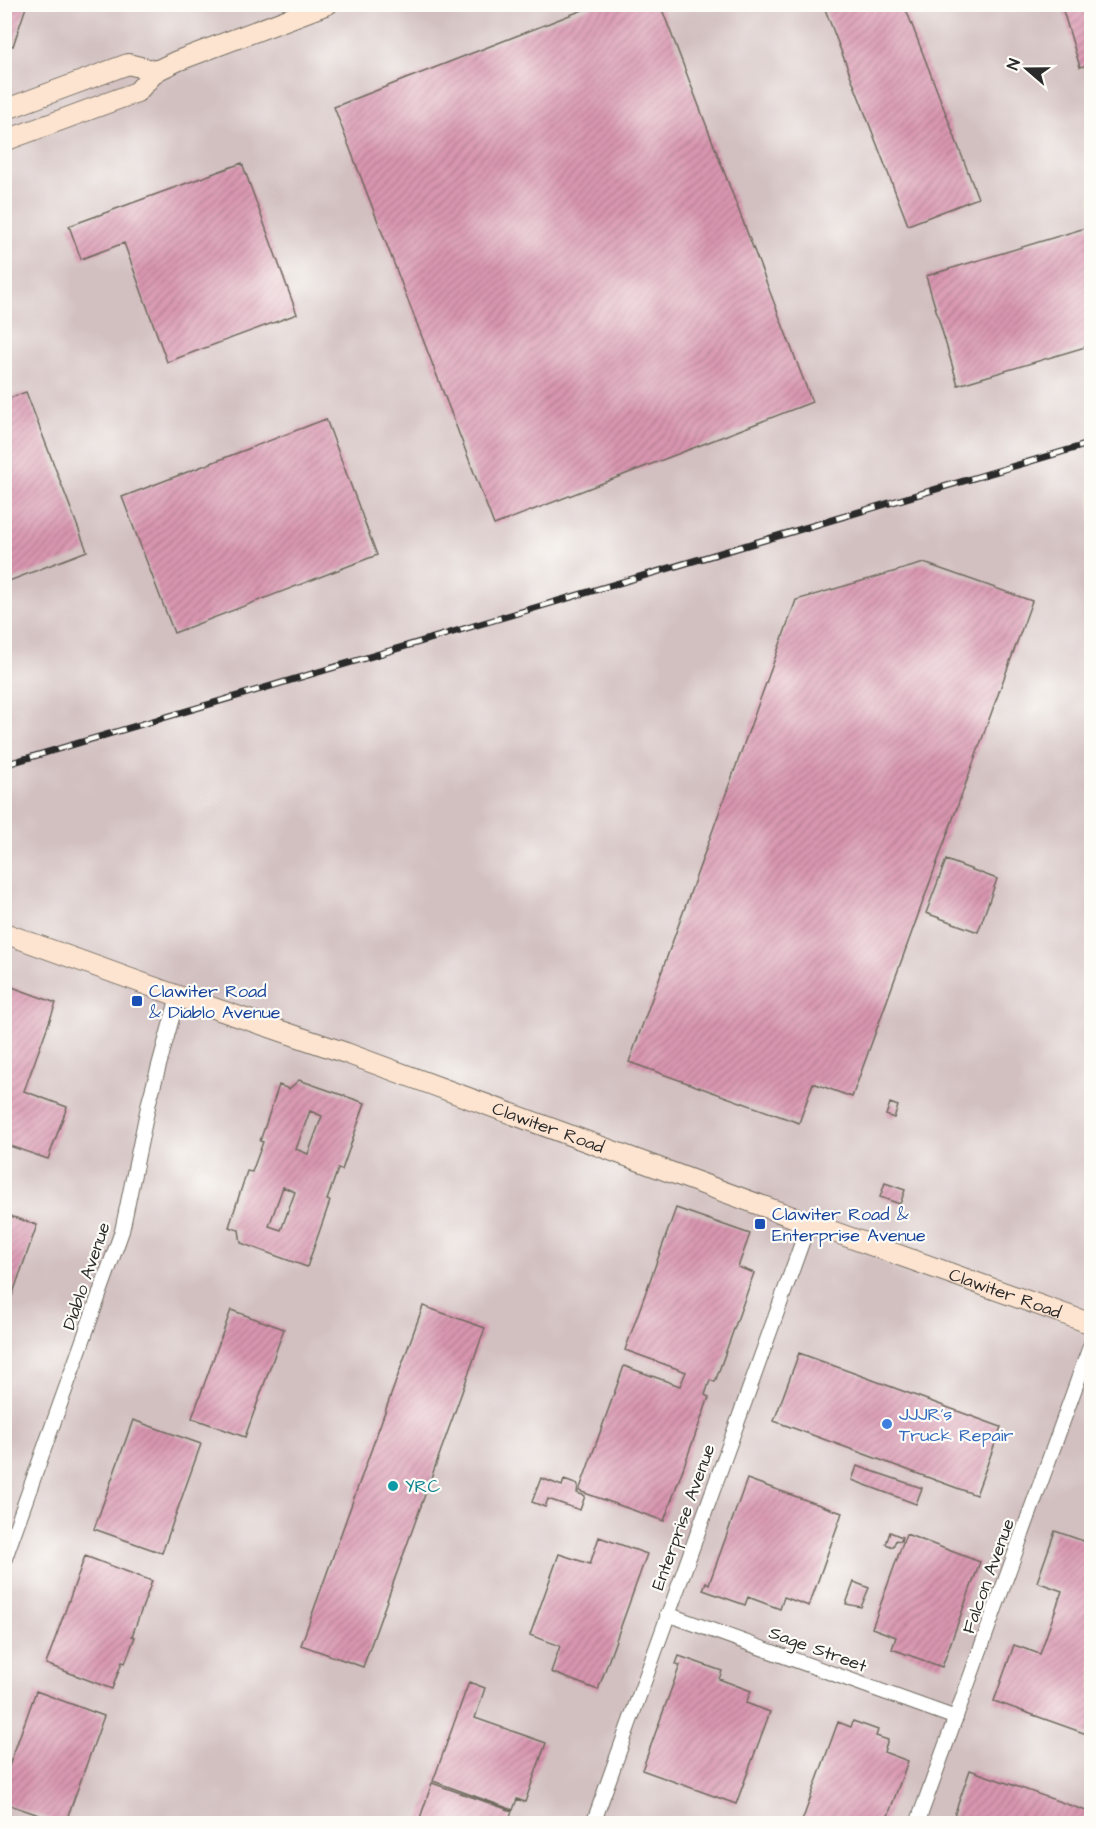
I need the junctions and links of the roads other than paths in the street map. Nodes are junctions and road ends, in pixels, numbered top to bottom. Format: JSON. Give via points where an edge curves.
{"nodes":[{"id":1,"x":328,"y":4,"type":"edge"},
{"id":2,"x":156,"y":71,"type":"junction"},
{"id":3,"x":56,"y":90,"type":"junction"},
{"id":4,"x":4,"y":110,"type":"edge"},
{"id":5,"x":4,"y":123,"type":"edge"},
{"id":6,"x":4,"y":141,"type":"edge"},
{"id":7,"x":4,"y":933,"type":"edge"},
{"id":8,"x":178,"y":996,"type":"junction"},
{"id":9,"x":809,"y":1223,"type":"junction"},
{"id":10,"x":1092,"y":1324,"type":"edge"},
{"id":11,"x":1092,"y":1341,"type":"edge"},
{"id":12,"x":4,"y":1561,"type":"edge"},
{"id":13,"x":667,"y":1614,"type":"junction"},
{"id":14,"x":956,"y":1718,"type":"junction"},
{"id":15,"x":593,"y":1824,"type":"edge"},
{"id":16,"x":917,"y":1824,"type":"edge"}],
"edges":[{"from":1,"to":2,"type":"street"},
{"from":2,"to":3,"type":"street","via":[[128,64]]},
{"from":2,"to":6,"type":"street","via":[[137,92]]},
{"from":3,"to":4,"type":"street"},
{"from":3,"to":5,"type":"street","via":[[35,109]]},
{"from":7,"to":8,"type":"street","name":"Clawiter Road"},
{"from":8,"to":9,"type":"street","name":"Clawiter Road","via":[[346,1053]]},
{"from":8,"to":12,"type":"street","name":"Diablo Avenue","via":[[149,1102],[125,1220]]},
{"from":9,"to":10,"type":"street","name":"Clawiter Road"},
{"from":9,"to":13,"type":"street","name":"Enterprise Avenue"},
{"from":11,"to":14,"type":"street","name":"Falcon Avenue"},
{"from":13,"to":14,"type":"street","name":"Sage Street"},
{"from":13,"to":15,"type":"street","name":"Enterprise Avenue"},
{"from":14,"to":16,"type":"street","name":"Falcon Avenue"}]}
